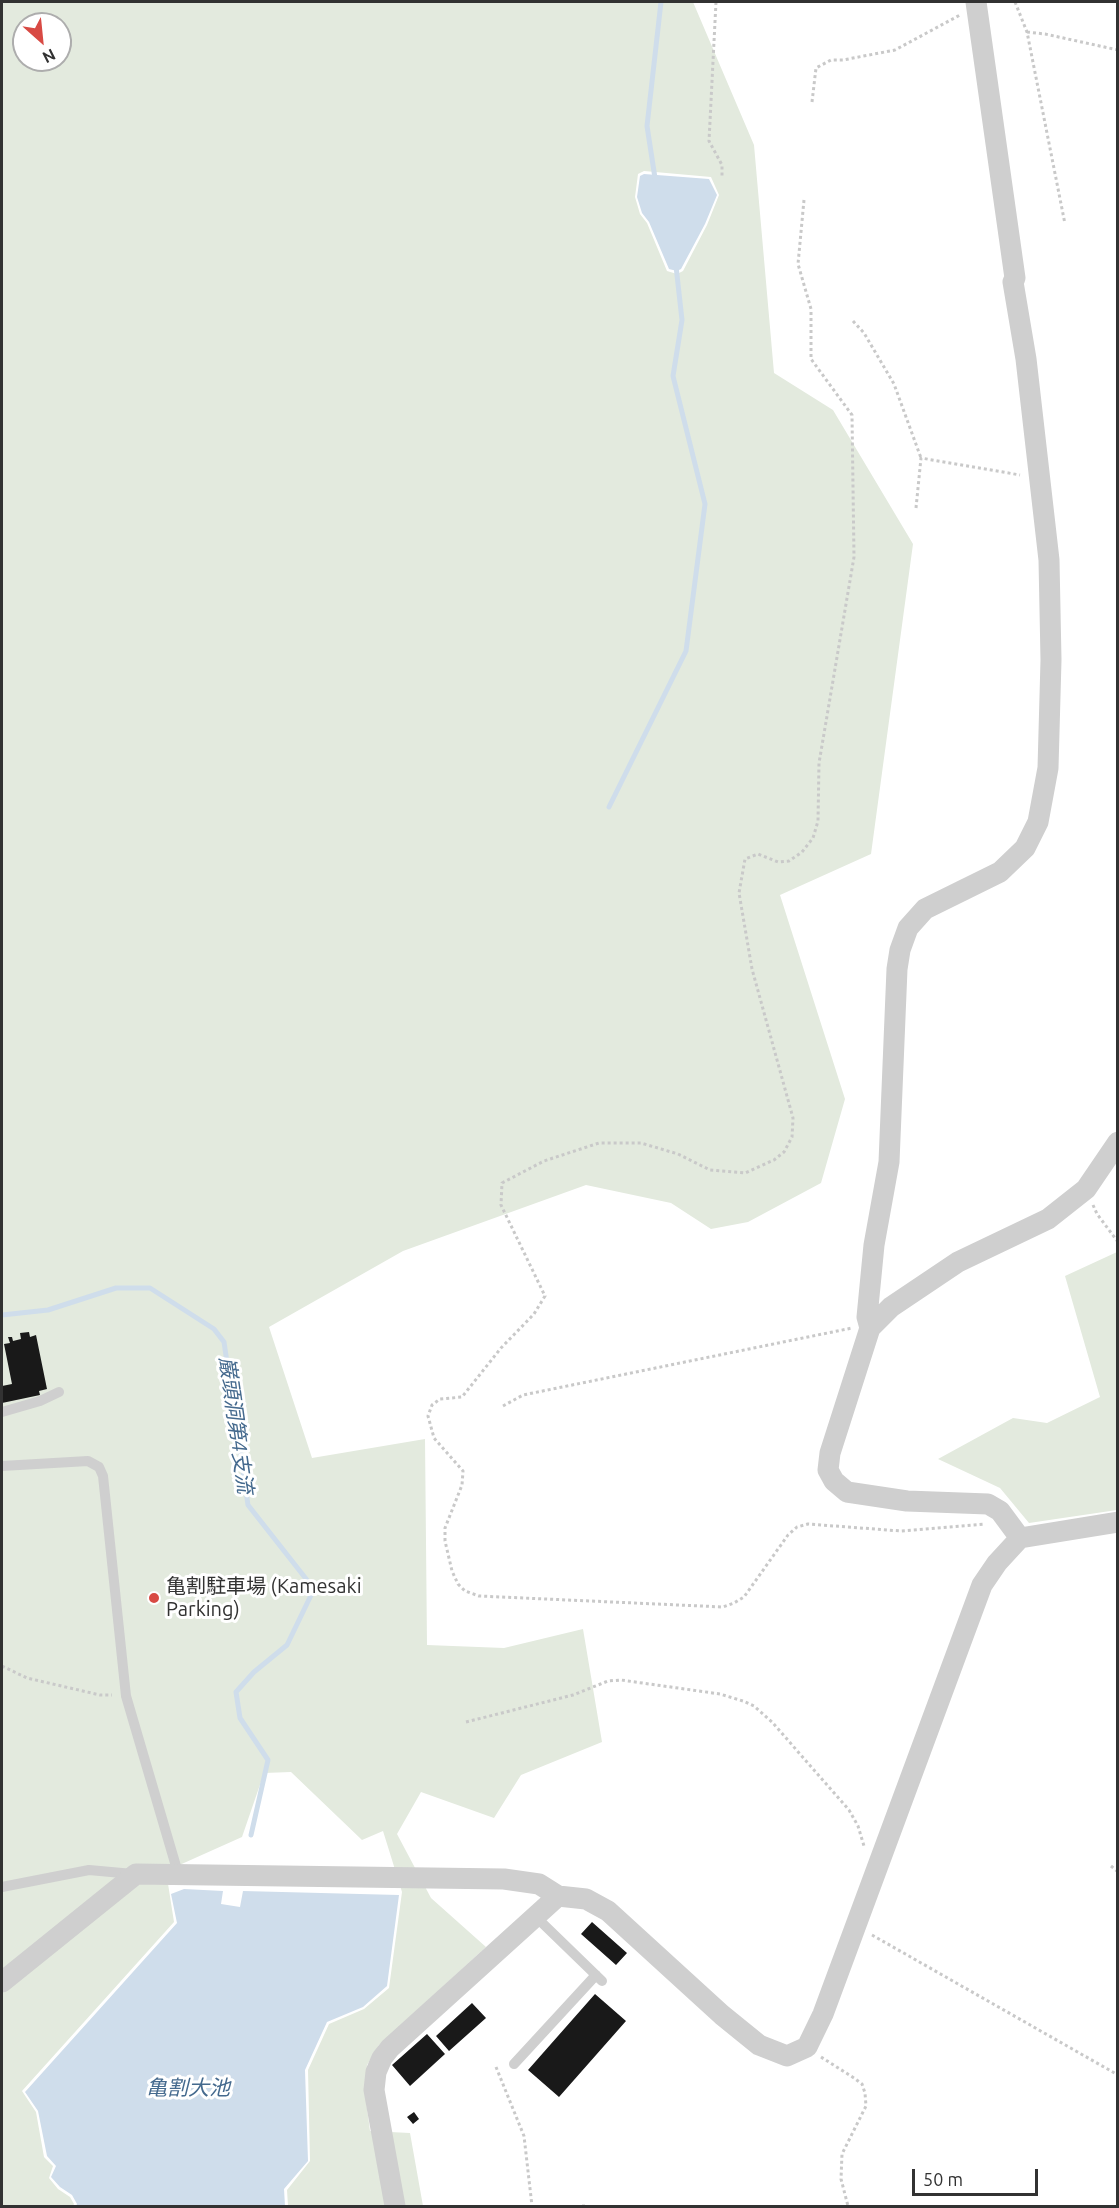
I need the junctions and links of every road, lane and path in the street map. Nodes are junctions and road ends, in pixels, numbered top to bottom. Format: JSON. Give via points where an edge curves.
{"nodes":[{"id":1,"x":716,"y":2,"type":"edge"},
{"id":2,"x":976,"y":2,"type":"edge"},
{"id":3,"x":1015,"y":2,"type":"edge"},
{"id":4,"x":1027,"y":32,"type":"junction"},
{"id":5,"x":1118,"y":50,"type":"edge"},
{"id":6,"x":812,"y":102,"type":"dead end"},
{"id":7,"x":722,"y":176,"type":"dead end"},
{"id":8,"x":804,"y":200,"type":"dead end"},
{"id":9,"x":1065,"y":224,"type":"dead end"},
{"id":10,"x":853,"y":321,"type":"dead end"},
{"id":11,"x":921,"y":458,"type":"junction"},
{"id":12,"x":1039,"y":478,"type":"junction"},
{"id":13,"x":916,"y":508,"type":"dead end"},
{"id":14,"x":1118,"y":1142,"type":"edge"},
{"id":15,"x":1086,"y":1189,"type":"junction"},
{"id":16,"x":1118,"y":1242,"type":"edge"},
{"id":17,"x":870,"y":1328,"type":"junction"},
{"id":18,"x":59,"y":1392,"type":"dead end"},
{"id":19,"x":503,"y":1406,"type":"dead end"},
{"id":20,"x":2,"y":1412,"type":"edge"},
{"id":21,"x":2,"y":1466,"type":"edge"},
{"id":22,"x":1118,"y":1522,"type":"edge"},
{"id":23,"x":1014,"y":1530,"type":"junction"},
{"id":24,"x":2,"y":1666,"type":"edge"},
{"id":25,"x":126,"y":1696,"type":"junction"},
{"id":26,"x":466,"y":1722,"type":"dead end"},
{"id":27,"x":1111,"y":1866,"type":"dead end"},
{"id":28,"x":874,"y":1872,"type":"junction"},
{"id":29,"x":1118,"y":1872,"type":"edge"},
{"id":30,"x":136,"y":1874,"type":"junction"},
{"id":31,"x":177,"y":1874,"type":"junction"},
{"id":32,"x":2,"y":1887,"type":"edge"},
{"id":33,"x":558,"y":1896,"type":"junction"},
{"id":34,"x":535,"y":1916,"type":"junction"},
{"id":35,"x":855,"y":1925,"type":"junction"},
{"id":36,"x":2,"y":1982,"type":"edge"},
{"id":37,"x":807,"y":2048,"type":"junction"},
{"id":38,"x":514,"y":2064,"type":"dead end"},
{"id":39,"x":496,"y":2067,"type":"dead end"},
{"id":40,"x":1118,"y":2075,"type":"edge"},
{"id":41,"x":395,"y":2206,"type":"edge"},
{"id":42,"x":532,"y":2206,"type":"edge"},
{"id":43,"x":848,"y":2206,"type":"edge"}],
"edges":[{"from":1,"to":7,"type":"path","via":[[709,141],[722,165]]},
{"from":2,"to":6,"type":"path","via":[[952,20],[895,50],[831,60],[816,68]]},
{"from":2,"to":12,"type":"street"},
{"from":3,"to":4,"type":"path"},
{"from":4,"to":5,"type":"path"},
{"from":4,"to":9,"type":"path"},
{"from":8,"to":23,"type":"path","via":[[798,264],[811,309],[812,359],[852,415],[854,557],[819,763],[818,821],[813,838],[789,861],[778,862],[758,854],[745,860],[739,893],[752,969],[793,1118],[792,1137],[774,1160],[745,1173],[710,1170],[678,1154],[641,1143],[599,1143],[544,1161],[502,1183],[501,1205],[545,1296],[462,1397],[440,1399],[432,1405],[428,1416],[434,1438],[463,1471],[462,1485],[445,1528],[445,1541],[458,1584],[479,1596],[723,1607],[744,1597],[788,1535],[808,1524],[901,1532]]},
{"from":10,"to":11,"type":"path","via":[[894,384]]},
{"from":11,"to":12,"type":"path"},
{"from":11,"to":13,"type":"path"},
{"from":12,"to":17,"type":"street","via":[[1049,560],[1051,660],[1048,768],[1038,822],[1025,848],[1000,872],[925,909],[909,928],[900,950],[889,1162],[874,1245],[867,1317]]},
{"from":14,"to":15,"type":"street"},
{"from":15,"to":16,"type":"path","via":[[1097,1214]]},
{"from":15,"to":17,"type":"street","via":[[1048,1220],[958,1262],[891,1307]]},
{"from":17,"to":19,"type":"path","via":[[857,1327],[523,1395]]},
{"from":17,"to":23,"type":"street","via":[[830,1453],[828,1470],[834,1481],[847,1492],[907,1502],[988,1504],[1000,1511]]},
{"from":18,"to":20,"type":"lane"},
{"from":21,"to":25,"type":"lane","via":[[88,1461],[99,1467],[107,1497]]},
{"from":22,"to":23,"type":"street"},
{"from":23,"to":28,"type":"street","via":[[982,1586]]},
{"from":24,"to":25,"type":"path","via":[[27,1678],[100,1695]]},
{"from":25,"to":31,"type":"lane"},
{"from":26,"to":28,"type":"path","via":[[621,1680],[743,1701],[772,1722],[849,1810]]},
{"from":27,"to":29,"type":"path"},
{"from":28,"to":35,"type":"street"},
{"from":30,"to":31,"type":"street"},
{"from":30,"to":32,"type":"lane","via":[[89,1870]]},
{"from":30,"to":36,"type":"street"},
{"from":31,"to":33,"type":"street","via":[[504,1879],[539,1884]]},
{"from":33,"to":34,"type":"street"},
{"from":33,"to":37,"type":"street","via":[[586,1899],[608,1911],[759,2045],[787,2056]]},
{"from":34,"to":38,"type":"lane","via":[[599,1978]]},
{"from":34,"to":41,"type":"street","via":[[382,2058],[374,2090]]},
{"from":35,"to":37,"type":"street"},
{"from":35,"to":40,"type":"path"},
{"from":37,"to":43,"type":"path","via":[[862,2084],[865,2092],[866,2106],[842,2154],[841,2179]]},
{"from":39,"to":42,"type":"path","via":[[524,2136]]}]}
